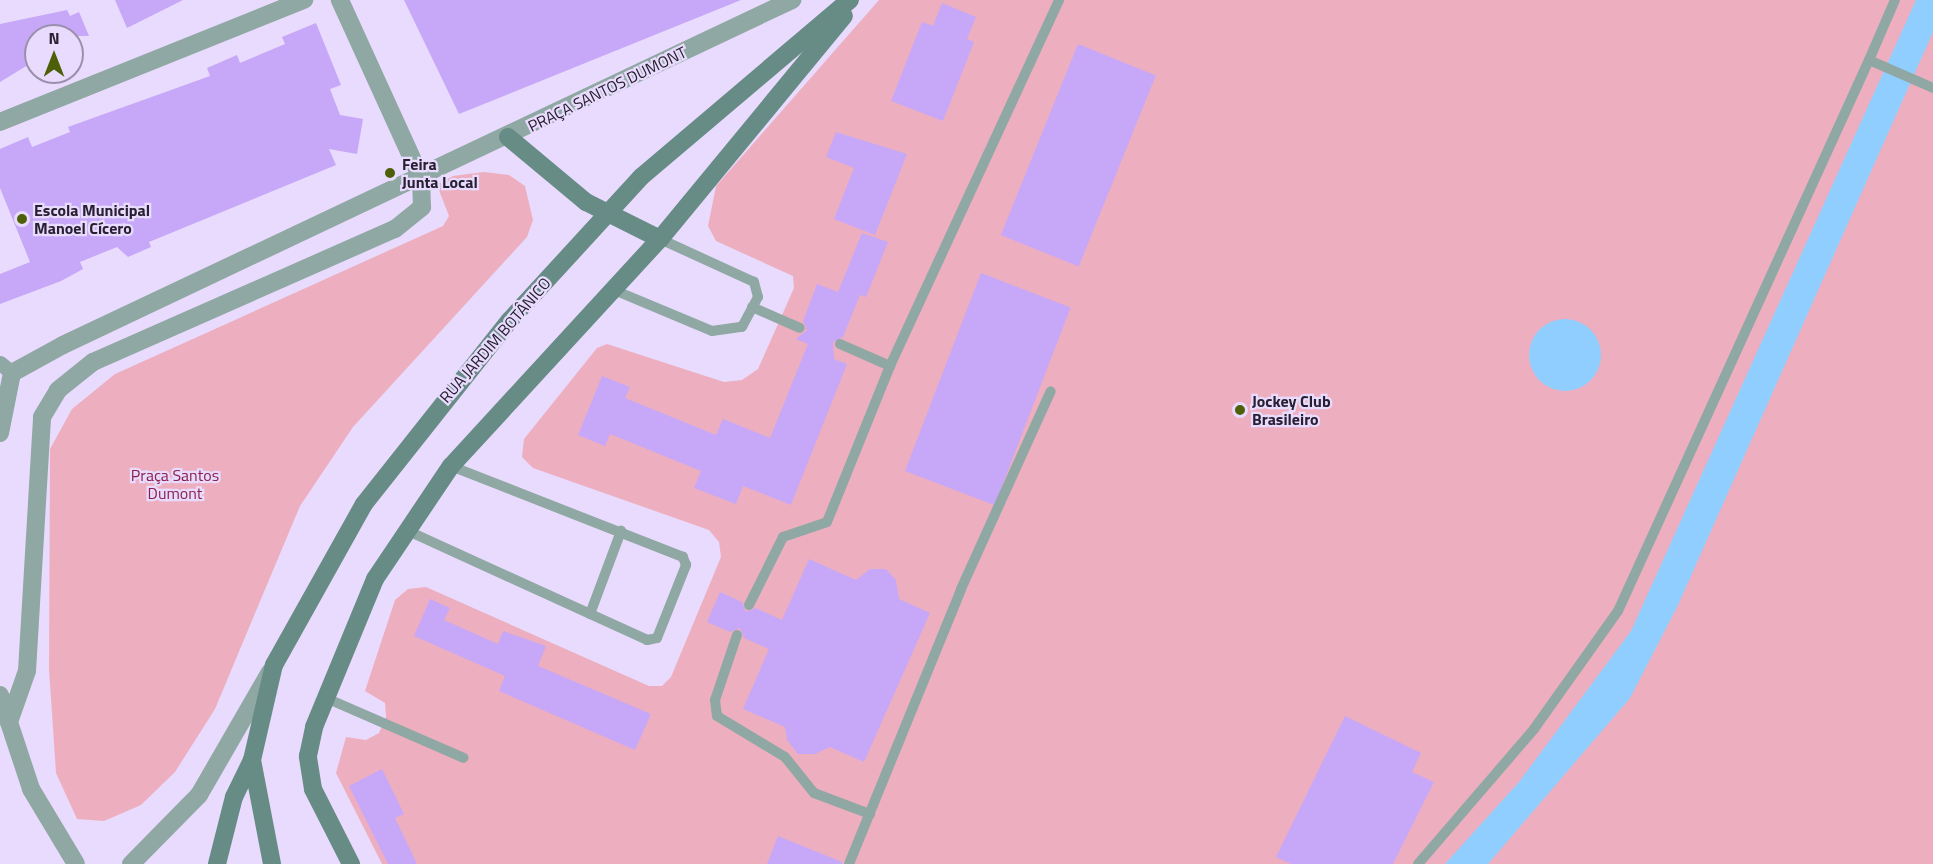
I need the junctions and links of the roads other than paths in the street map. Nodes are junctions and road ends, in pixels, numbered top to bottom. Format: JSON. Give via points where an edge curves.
{"nodes":[{"id":1,"x":304,"y":0,"type":"edge"},
{"id":2,"x":340,"y":0,"type":"edge"},
{"id":3,"x":792,"y":0,"type":"edge"},
{"id":4,"x":850,"y":0,"type":"edge"},
{"id":5,"x":856,"y":0,"type":"edge"},
{"id":6,"x":1059,"y":0,"type":"edge"},
{"id":7,"x":1895,"y":0,"type":"edge"},
{"id":8,"x":1873,"y":62,"type":"junction"},
{"id":9,"x":1930,"y":87,"type":"edge"},
{"id":10,"x":0,"y":122,"type":"edge"},
{"id":11,"x":508,"y":137,"type":"junction"},
{"id":12,"x":421,"y":178,"type":"junction"},
{"id":13,"x":607,"y":214,"type":"junction"},
{"id":14,"x":660,"y":239,"type":"junction"},
{"id":15,"x":614,"y":290,"type":"junction"},
{"id":16,"x":752,"y":307,"type":"junction"},
{"id":17,"x":800,"y":328,"type":"dead end"},
{"id":18,"x":840,"y":344,"type":"dead end"},
{"id":19,"x":890,"y":366,"type":"junction"},
{"id":20,"x":6,"y":368,"type":"edge"},
{"id":21,"x":1051,"y":392,"type":"dead end"},
{"id":22,"x":0,"y":433,"type":"edge"},
{"id":23,"x":451,"y":466,"type":"junction"},
{"id":24,"x":406,"y":530,"type":"junction"},
{"id":25,"x":621,"y":531,"type":"junction"},
{"id":26,"x":749,"y":605,"type":"dead end"},
{"id":27,"x":590,"y":614,"type":"junction"},
{"id":28,"x":737,"y":635,"type":"dead end"},
{"id":29,"x":274,"y":665,"type":"junction"},
{"id":30,"x":0,"y":695,"type":"edge"},
{"id":31,"x":326,"y":698,"type":"junction"},
{"id":32,"x":9,"y":722,"type":"junction"},
{"id":33,"x":464,"y":758,"type":"dead end"},
{"id":34,"x":252,"y":760,"type":"junction"},
{"id":35,"x":870,"y":814,"type":"junction"},
{"id":36,"x":76,"y":864,"type":"edge"},
{"id":37,"x":131,"y":864,"type":"edge"},
{"id":38,"x":217,"y":864,"type":"edge"},
{"id":39,"x":272,"y":864,"type":"edge"},
{"id":40,"x":351,"y":864,"type":"edge"},
{"id":41,"x":849,"y":864,"type":"edge"},
{"id":42,"x":1418,"y":864,"type":"edge"}],
"edges":[{"from":1,"to":10,"type":"street"},
{"from":2,"to":12,"type":"street"},
{"from":3,"to":11,"type":"street","name":"PRAÇA SANTOS DUMONT"},
{"from":4,"to":13,"type":"main road","name":"RUA JARDIM BOTÂNICO","via":[[641,177]]},
{"from":5,"to":14,"type":"main road"},
{"from":6,"to":19,"type":"lane"},
{"from":7,"to":8,"type":"lane"},
{"from":8,"to":9,"type":"lane"},
{"from":8,"to":42,"type":"lane","via":[[1618,611],[1547,712]]},
{"from":11,"to":12,"type":"street","name":"PRAÇA SANTOS DUMONT"},
{"from":11,"to":13,"type":"main road"},
{"from":12,"to":20,"type":"street","name":"PRAÇA SANTOS DUMONT"},
{"from":12,"to":32,"type":"street","via":[[422,207],[396,229],[93,362],[58,390],[42,417],[27,671]]},
{"from":13,"to":14,"type":"main road"},
{"from":13,"to":29,"type":"main road","name":"RUA JARDIM BOTÂNICO","via":[[435,409],[364,504]]},
{"from":14,"to":15,"type":"main road"},
{"from":14,"to":16,"type":"lane","via":[[744,274],[754,282],[758,297]]},
{"from":15,"to":16,"type":"lane","via":[[712,332],[742,327]]},
{"from":15,"to":23,"type":"main road"},
{"from":16,"to":17,"type":"lane"},
{"from":18,"to":19,"type":"lane"},
{"from":19,"to":26,"type":"lane","via":[[827,522],[783,537]]},
{"from":20,"to":22,"type":"street","name":"PRAÇA SANTOS DUMONT"},
{"from":21,"to":35,"type":"lane","via":[[961,590]]},
{"from":23,"to":24,"type":"main road"},
{"from":23,"to":25,"type":"lane"},
{"from":24,"to":27,"type":"lane"},
{"from":24,"to":31,"type":"main road","via":[[375,579]]},
{"from":25,"to":27,"type":"lane"},
{"from":25,"to":27,"type":"lane","via":[[683,557],[686,565],[657,638],[647,640]]},
{"from":28,"to":35,"type":"lane","via":[[715,700],[717,716],[785,757],[814,793]]},
{"from":29,"to":34,"type":"main road","name":"RUA JARDIM BOTÂNICO"},
{"from":29,"to":37,"type":"street","via":[[199,795]]},
{"from":30,"to":32,"type":"street"},
{"from":31,"to":33,"type":"lane"},
{"from":31,"to":40,"type":"main road","via":[[308,756],[314,789]]},
{"from":32,"to":36,"type":"street","via":[[31,789]]},
{"from":34,"to":38,"type":"main road","via":[[234,797]]},
{"from":34,"to":39,"type":"main road"},
{"from":35,"to":41,"type":"lane"}]}
